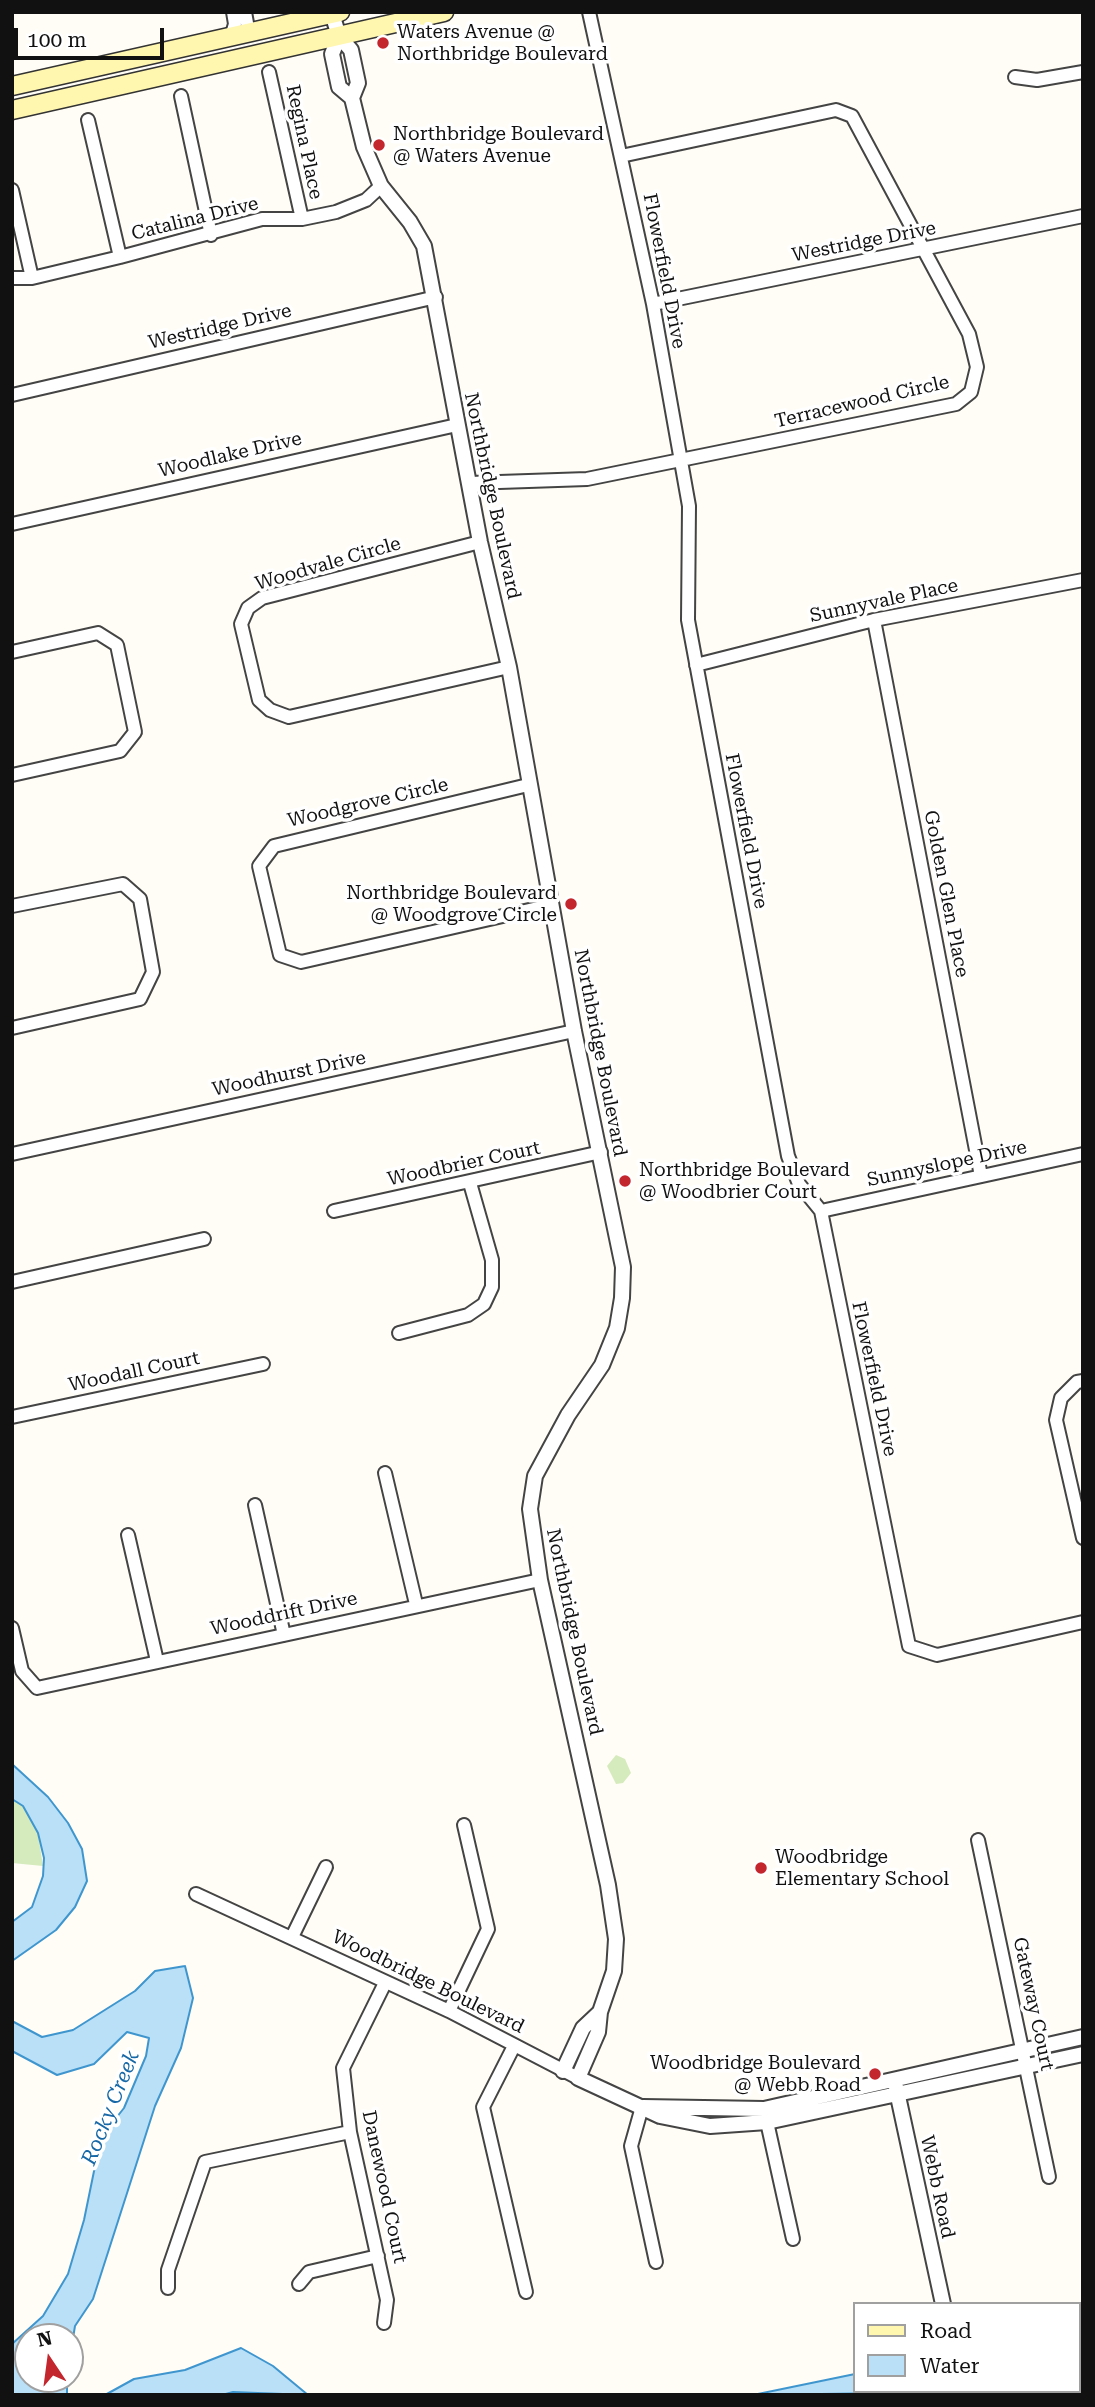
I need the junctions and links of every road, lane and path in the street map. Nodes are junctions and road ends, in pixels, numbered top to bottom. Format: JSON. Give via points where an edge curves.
{"nodes":[{"id":1,"x":233,"y":12,"type":"edge"},
{"id":2,"x":245,"y":12,"type":"edge"},
{"id":3,"x":444,"y":12,"type":"edge"},
{"id":4,"x":589,"y":12,"type":"edge"},
{"id":5,"x":336,"y":13,"type":"edge"},
{"id":6,"x":249,"y":34,"type":"junction"},
{"id":7,"x":338,"y":36,"type":"junction"},
{"id":8,"x":231,"y":37,"type":"junction"},
{"id":9,"x":269,"y":72,"type":"dead end"},
{"id":10,"x":1083,"y":72,"type":"edge"},
{"id":11,"x":1014,"y":77,"type":"dead end"},
{"id":12,"x":142,"y":80,"type":"junction"},
{"id":13,"x":12,"y":86,"type":"edge"},
{"id":14,"x":181,"y":96,"type":"dead end"},
{"id":15,"x":12,"y":110,"type":"edge"},
{"id":16,"x":88,"y":120,"type":"dead end"},
{"id":17,"x":621,"y":156,"type":"junction"},
{"id":18,"x":381,"y":186,"type":"junction"},
{"id":19,"x":12,"y":190,"type":"edge"},
{"id":20,"x":1083,"y":216,"type":"edge"},
{"id":21,"x":302,"y":219,"type":"junction"},
{"id":22,"x":211,"y":235,"type":"junction"},
{"id":23,"x":924,"y":249,"type":"junction"},
{"id":24,"x":120,"y":257,"type":"junction"},
{"id":25,"x":12,"y":278,"type":"edge"},
{"id":26,"x":32,"y":278,"type":"junction"},
{"id":27,"x":436,"y":297,"type":"junction"},
{"id":28,"x":653,"y":304,"type":"junction"},
{"id":29,"x":12,"y":395,"type":"edge"},
{"id":30,"x":457,"y":425,"type":"junction"},
{"id":31,"x":679,"y":461,"type":"junction"},
{"id":32,"x":470,"y":483,"type":"junction"},
{"id":33,"x":12,"y":524,"type":"edge"},
{"id":34,"x":480,"y":542,"type":"junction"},
{"id":35,"x":1082,"y":584,"type":"edge"},
{"id":36,"x":874,"y":620,"type":"junction"},
{"id":37,"x":12,"y":652,"type":"edge"},
{"id":38,"x":696,"y":665,"type":"junction"},
{"id":39,"x":509,"y":667,"type":"junction"},
{"id":40,"x":12,"y":775,"type":"edge"},
{"id":41,"x":528,"y":785,"type":"junction"},
{"id":42,"x":551,"y":905,"type":"junction"},
{"id":43,"x":12,"y":906,"type":"edge"},
{"id":44,"x":12,"y":1028,"type":"edge"},
{"id":45,"x":575,"y":1031,"type":"junction"},
{"id":46,"x":601,"y":1153,"type":"junction"},
{"id":47,"x":12,"y":1154,"type":"edge"},
{"id":48,"x":1083,"y":1154,"type":"edge"},
{"id":49,"x":981,"y":1175,"type":"junction"},
{"id":50,"x":470,"y":1183,"type":"junction"},
{"id":51,"x":334,"y":1211,"type":"dead end"},
{"id":52,"x":821,"y":1211,"type":"junction"},
{"id":53,"x":204,"y":1239,"type":"dead end"},
{"id":54,"x":12,"y":1282,"type":"edge"},
{"id":55,"x":399,"y":1333,"type":"dead end"},
{"id":56,"x":263,"y":1364,"type":"dead end"},
{"id":57,"x":1083,"y":1381,"type":"edge"},
{"id":58,"x":12,"y":1417,"type":"edge"},
{"id":59,"x":385,"y":1473,"type":"dead end"},
{"id":60,"x":255,"y":1505,"type":"dead end"},
{"id":61,"x":128,"y":1535,"type":"dead end"},
{"id":62,"x":1083,"y":1538,"type":"edge"},
{"id":63,"x":540,"y":1580,"type":"junction"},
{"id":64,"x":416,"y":1604,"type":"junction"},
{"id":65,"x":1083,"y":1622,"type":"edge"},
{"id":66,"x":12,"y":1628,"type":"edge"},
{"id":67,"x":284,"y":1635,"type":"junction"},
{"id":68,"x":157,"y":1661,"type":"junction"},
{"id":69,"x":464,"y":1825,"type":"dead end"},
{"id":70,"x":978,"y":1840,"type":"dead end"},
{"id":71,"x":326,"y":1867,"type":"dead end"},
{"id":72,"x":196,"y":1895,"type":"dead end"},
{"id":73,"x":292,"y":1937,"type":"junction"},
{"id":74,"x":385,"y":1983,"type":"junction"},
{"id":75,"x":449,"y":2011,"type":"junction"},
{"id":76,"x":600,"y":2012,"type":"junction"},
{"id":77,"x":1083,"y":2037,"type":"edge"},
{"id":78,"x":514,"y":2046,"type":"junction"},
{"id":79,"x":1023,"y":2050,"type":"junction"},
{"id":80,"x":1083,"y":2054,"type":"edge"},
{"id":81,"x":1027,"y":2066,"type":"junction"},
{"id":82,"x":563,"y":2071,"type":"junction"},
{"id":83,"x":578,"y":2078,"type":"junction"},
{"id":84,"x":895,"y":2086,"type":"junction"},
{"id":85,"x":642,"y":2107,"type":"junction"},
{"id":86,"x":767,"y":2122,"type":"junction"},
{"id":87,"x":350,"y":2132,"type":"junction"},
{"id":88,"x":1049,"y":2177,"type":"dead end"},
{"id":89,"x":793,"y":2239,"type":"dead end"},
{"id":90,"x":379,"y":2256,"type":"junction"},
{"id":91,"x":656,"y":2262,"type":"dead end"},
{"id":92,"x":299,"y":2284,"type":"dead end"},
{"id":93,"x":168,"y":2288,"type":"dead end"},
{"id":94,"x":526,"y":2292,"type":"dead end"},
{"id":95,"x":943,"y":2302,"type":"edge"},
{"id":96,"x":384,"y":2323,"type":"dead end"}],
"edges":[{"from":1,"to":8,"type":"street"},
{"from":2,"to":6,"type":"street"},
{"from":3,"to":7,"type":"main road"},
{"from":4,"to":17,"type":"street","name":"Flowerfield Drive"},
{"from":5,"to":6,"type":"main road"},
{"from":5,"to":7,"type":"street","name":"Northbridge Boulevard"},
{"from":6,"to":8,"type":"main road"},
{"from":6,"to":12,"type":"main road","via":[[229,51]]},
{"from":7,"to":12,"type":"main road"},
{"from":7,"to":18,"type":"street","name":"Northbridge Boulevard","via":[[351,50],[358,83],[352,98],[364,147]]},
{"from":8,"to":13,"type":"main road"},
{"from":9,"to":21,"type":"street","name":"Regina Place"},
{"from":10,"to":11,"type":"street","via":[[1037,80]]},
{"from":12,"to":15,"type":"main road"},
{"from":14,"to":22,"type":"street"},
{"from":16,"to":24,"type":"street"},
{"from":17,"to":23,"type":"street","name":"Terracewood Circle","via":[[836,110],[852,116]]},
{"from":17,"to":28,"type":"street","name":"Flowerfield Drive"},
{"from":18,"to":21,"type":"street","name":"Catalina Drive","via":[[366,200]]},
{"from":18,"to":27,"type":"street","name":"Northbridge Boulevard","via":[[424,246]]},
{"from":19,"to":26,"type":"street"},
{"from":20,"to":23,"type":"street","name":"Westridge Drive"},
{"from":21,"to":22,"type":"street","name":"Catalina Drive","via":[[262,219]]},
{"from":22,"to":24,"type":"street","name":"Catalina Drive"},
{"from":23,"to":28,"type":"street","name":"Westridge Drive"},
{"from":23,"to":31,"type":"street","name":"Terracewood Circle","via":[[969,334],[977,367],[971,392],[956,404]]},
{"from":24,"to":26,"type":"street","name":"Catalina Drive"},
{"from":25,"to":26,"type":"street","name":"Catalina Drive"},
{"from":27,"to":29,"type":"street","name":"Westridge Drive"},
{"from":27,"to":30,"type":"street","name":"Northbridge Boulevard"},
{"from":28,"to":31,"type":"street","name":"Flowerfield Drive"},
{"from":30,"to":32,"type":"street","name":"Northbridge Boulevard"},
{"from":30,"to":33,"type":"street","name":"Woodlake Drive"},
{"from":31,"to":32,"type":"street","name":"Terracewood Circle","via":[[587,479]]},
{"from":31,"to":38,"type":"street","name":"Flowerfield Drive","via":[[689,506],[688,620]]},
{"from":32,"to":34,"type":"street","name":"Northbridge Boulevard"},
{"from":34,"to":39,"type":"street","name":"Northbridge Boulevard"},
{"from":34,"to":39,"type":"street","name":"Woodvale Circle","via":[[262,598],[248,608],[241,624],[259,700],[289,717]]},
{"from":35,"to":36,"type":"street","name":"Sunnyvale Place"},
{"from":36,"to":38,"type":"street","name":"Sunnyvale Place"},
{"from":36,"to":49,"type":"street","name":"Golden Glen Place"},
{"from":37,"to":40,"type":"street","via":[[98,633],[117,645],[135,733],[120,751]]},
{"from":38,"to":52,"type":"street","name":"Flowerfield Drive","via":[[788,1156],[799,1184]]},
{"from":39,"to":41,"type":"street","name":"Northbridge Boulevard"},
{"from":41,"to":42,"type":"street","name":"Northbridge Boulevard"},
{"from":41,"to":42,"type":"street","name":"Woodgrove Circle","via":[[274,846],[259,866],[280,955],[301,962]]},
{"from":42,"to":45,"type":"street","name":"Northbridge Boulevard"},
{"from":43,"to":44,"type":"street","via":[[123,884],[139,898],[153,972],[140,999]]},
{"from":45,"to":46,"type":"street","name":"Northbridge Boulevard"},
{"from":45,"to":47,"type":"street","name":"Woodhurst Drive"},
{"from":46,"to":50,"type":"street","name":"Woodbrier Court"},
{"from":46,"to":63,"type":"street","name":"Northbridge Boulevard","via":[[623,1267],[622,1298],[617,1328],[602,1365],[535,1476],[530,1509]]},
{"from":48,"to":49,"type":"street","name":"Sunnyslope Drive"},
{"from":49,"to":52,"type":"street","name":"Sunnyslope Drive"},
{"from":50,"to":51,"type":"street","name":"Woodbrier Court"},
{"from":50,"to":55,"type":"street","via":[[492,1260],[492,1287],[484,1304],[468,1315]]},
{"from":52,"to":65,"type":"street","name":"Flowerfield Drive","via":[[909,1646],[937,1655]]},
{"from":53,"to":54,"type":"street"},
{"from":56,"to":58,"type":"street","name":"Woodall Court"},
{"from":57,"to":62,"type":"street","via":[[1061,1398],[1056,1420]]},
{"from":59,"to":64,"type":"street"},
{"from":60,"to":67,"type":"street"},
{"from":61,"to":68,"type":"street"},
{"from":63,"to":64,"type":"street","name":"Wooddrift Drive"},
{"from":63,"to":76,"type":"street","name":"Northbridge Boulevard","via":[[613,1915],[614,1971]]},
{"from":64,"to":67,"type":"street","name":"Wooddrift Drive"},
{"from":66,"to":68,"type":"street","name":"Wooddrift Drive","via":[[22,1671],[37,1688]]},
{"from":67,"to":68,"type":"street","name":"Wooddrift Drive"},
{"from":69,"to":75,"type":"street","via":[[488,1929]]},
{"from":70,"to":79,"type":"street","name":"Gateway Court"},
{"from":71,"to":73,"type":"street"},
{"from":72,"to":73,"type":"street","name":"Woodbridge Boulevard"},
{"from":73,"to":74,"type":"street","name":"Woodbridge Boulevard"},
{"from":74,"to":75,"type":"street","name":"Woodbridge Boulevard"},
{"from":74,"to":87,"type":"street","name":"Danewood Court","via":[[343,2068]]},
{"from":75,"to":78,"type":"street","name":"Woodbridge Boulevard"},
{"from":76,"to":82,"type":"street","name":"Northbridge Boulevard","via":[[583,2028]]},
{"from":76,"to":83,"type":"street","name":"Northbridge Boulevard","via":[[598,2032]]},
{"from":77,"to":79,"type":"street","name":"Woodbridge Boulevard"},
{"from":78,"to":82,"type":"street","name":"Woodbridge Boulevard"},
{"from":78,"to":94,"type":"street","via":[[483,2107]]},
{"from":79,"to":81,"type":"street","name":"Gateway Court"},
{"from":79,"to":84,"type":"street","name":"Woodbridge Boulevard"},
{"from":80,"to":81,"type":"street","name":"Woodbridge Boulevard"},
{"from":81,"to":84,"type":"street","name":"Woodbridge Boulevard"},
{"from":81,"to":88,"type":"street","name":"Gateway Court"},
{"from":82,"to":83,"type":"street","name":"Woodbridge Boulevard"},
{"from":83,"to":85,"type":"street","name":"Woodbridge Boulevard"},
{"from":84,"to":85,"type":"street","name":"Woodbridge Boulevard","via":[[764,2109]]},
{"from":84,"to":86,"type":"street","name":"Woodbridge Boulevard"},
{"from":84,"to":95,"type":"street","name":"Webb Road"},
{"from":85,"to":86,"type":"street","name":"Woodbridge Boulevard","via":[[680,2122],[710,2126]]},
{"from":85,"to":91,"type":"street","via":[[631,2146]]},
{"from":86,"to":89,"type":"street"},
{"from":87,"to":90,"type":"street","name":"Danewood Court"},
{"from":87,"to":93,"type":"street","via":[[205,2162],[168,2270]]},
{"from":90,"to":92,"type":"street","via":[[309,2272]]},
{"from":90,"to":96,"type":"street","name":"Danewood Court","via":[[387,2300]]}]}
